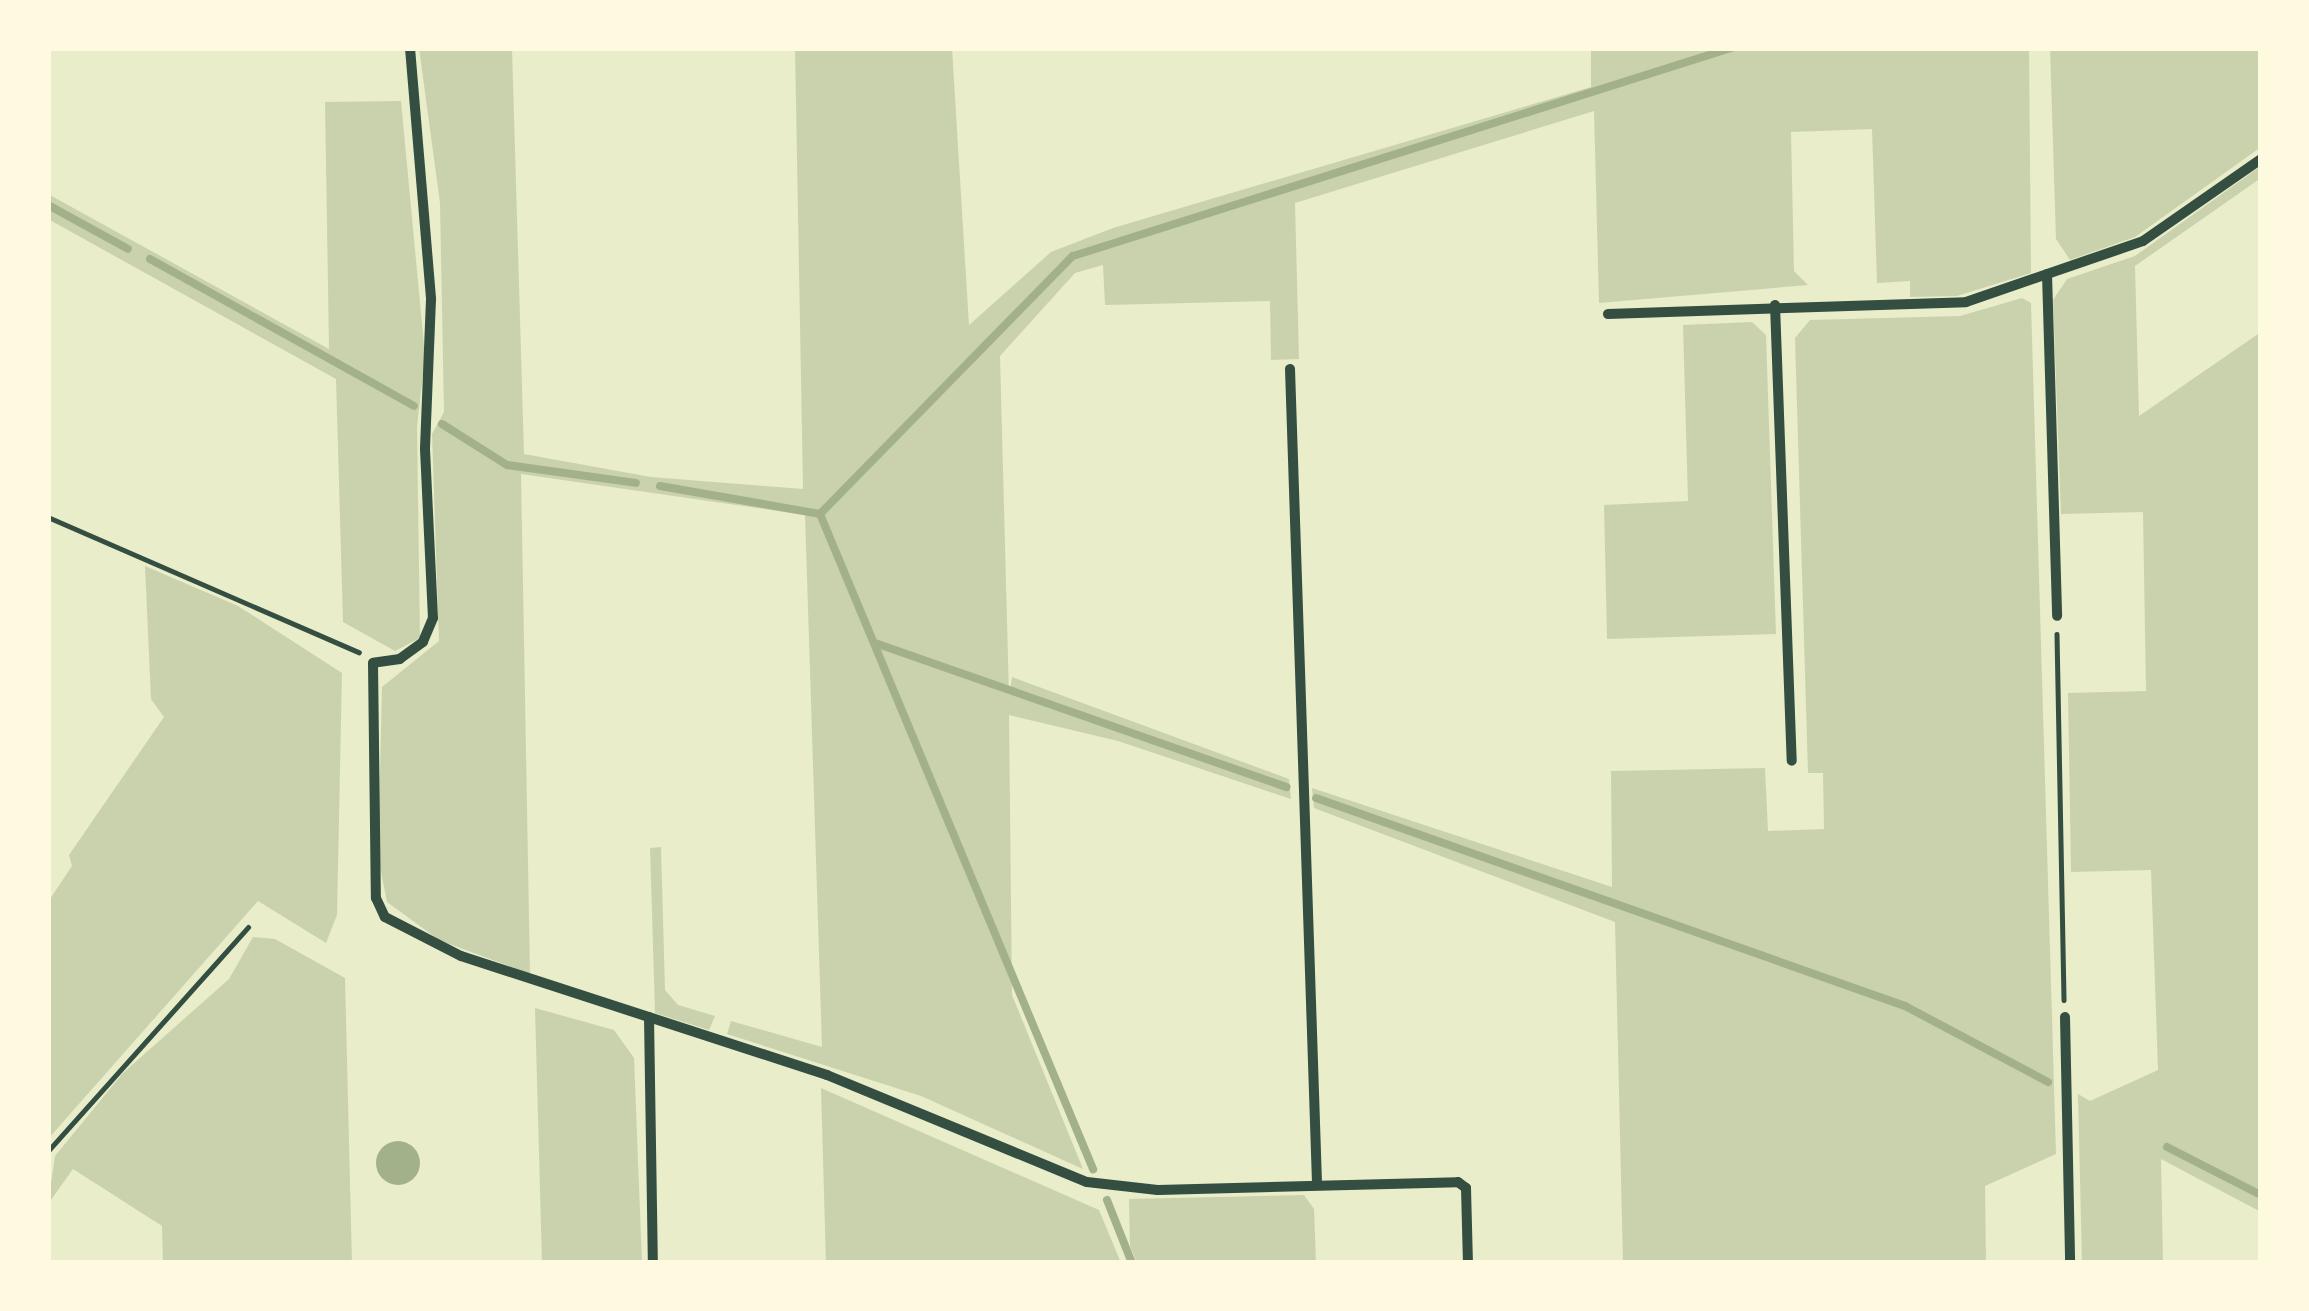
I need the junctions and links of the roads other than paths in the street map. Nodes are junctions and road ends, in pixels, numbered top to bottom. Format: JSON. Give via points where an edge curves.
{"nodes":[{"id":1,"x":410,"y":48,"type":"edge"},
{"id":2,"x":2261,"y":159,"type":"edge"},
{"id":3,"x":2047,"y":274,"type":"junction"},
{"id":4,"x":1775,"y":305,"type":"junction"},
{"id":5,"x":1608,"y":314,"type":"dead end"},
{"id":6,"x":1290,"y":369,"type":"dead end"},
{"id":7,"x":2056,"y":616,"type":"road end"},
{"id":8,"x":1792,"y":761,"type":"dead end"},
{"id":9,"x":248,"y":927,"type":"dead end"},
{"id":10,"x":2065,"y":1017,"type":"road end"},
{"id":11,"x":649,"y":1018,"type":"junction"},
{"id":12,"x":48,"y":1151,"type":"edge"},
{"id":13,"x":1317,"y":1185,"type":"junction"},
{"id":14,"x":653,"y":1263,"type":"edge"},
{"id":15,"x":1468,"y":1263,"type":"edge"},
{"id":16,"x":2070,"y":1263,"type":"edge"}],
"edges":[{"from":1,"to":11,"type":"street","via":[[430,299],[430,630],[400,659],[373,663],[376,898],[386,917],[461,956]]},
{"from":2,"to":3,"type":"street","via":[[2143,241]]},
{"from":3,"to":4,"type":"street","via":[[1966,302]]},
{"from":3,"to":7,"type":"street"},
{"from":4,"to":5,"type":"street"},
{"from":4,"to":8,"type":"street"},
{"from":6,"to":13,"type":"street"},
{"from":9,"to":12,"type":"lane"},
{"from":10,"to":16,"type":"street"},
{"from":11,"to":13,"type":"street","via":[[826,1075],[1087,1182],[1158,1190]]},
{"from":11,"to":14,"type":"street"},
{"from":13,"to":15,"type":"street","via":[[1446,1180],[1466,1188]]}]}
